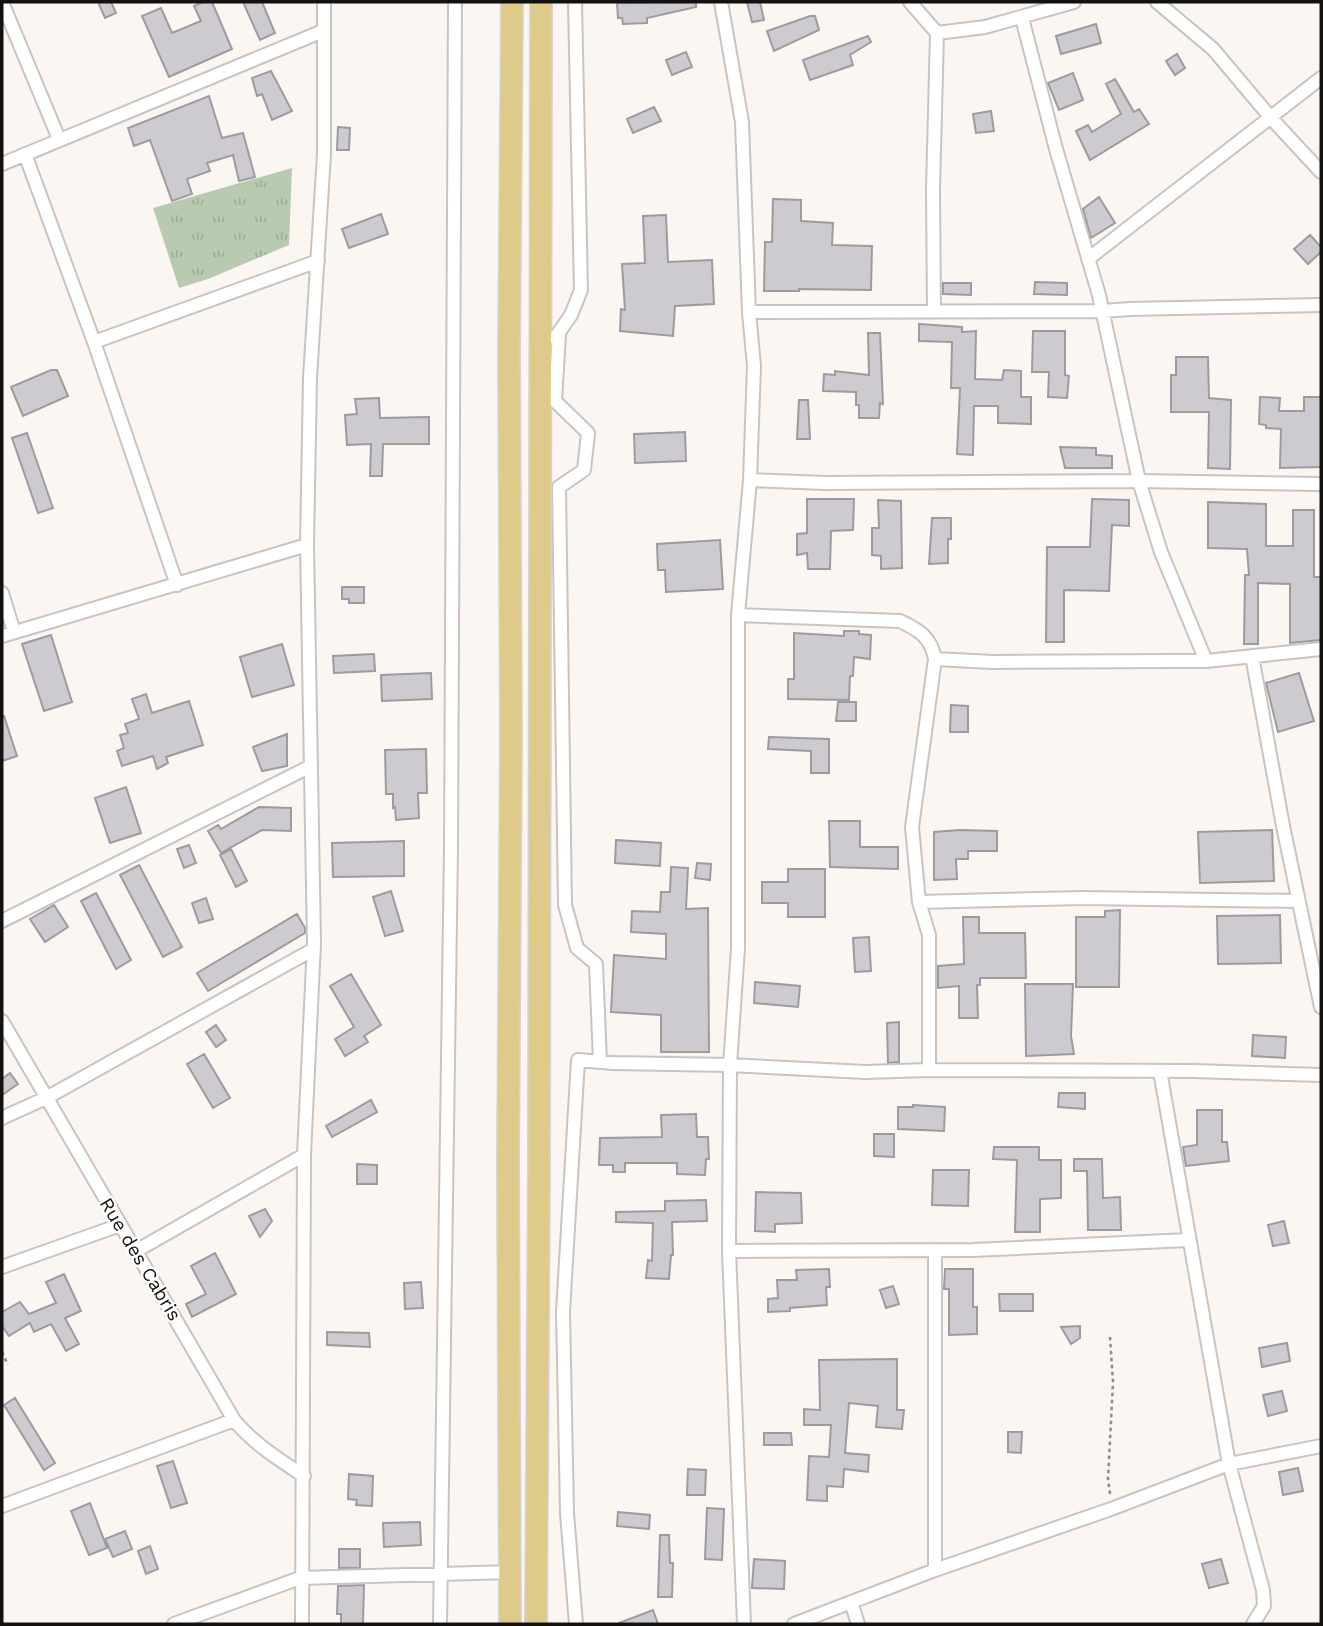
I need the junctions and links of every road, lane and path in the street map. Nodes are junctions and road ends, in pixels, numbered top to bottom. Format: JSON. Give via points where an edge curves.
{"nodes":[{"id":1,"x":2,"y":2,"type":"edge"},
{"id":2,"x":324,"y":2,"type":"edge"},
{"id":3,"x":455,"y":2,"type":"edge"},
{"id":4,"x":512,"y":2,"type":"edge"},
{"id":5,"x":541,"y":2,"type":"edge"},
{"id":6,"x":575,"y":2,"type":"edge"},
{"id":7,"x":721,"y":2,"type":"edge"},
{"id":8,"x":910,"y":2,"type":"edge"},
{"id":9,"x":1074,"y":2,"type":"edge"},
{"id":10,"x":1157,"y":2,"type":"edge"},
{"id":11,"x":1022,"y":18,"type":"junction"},
{"id":12,"x":323,"y":31,"type":"junction"},
{"id":13,"x":937,"y":33,"type":"junction"},
{"id":14,"x":1321,"y":78,"type":"edge"},
{"id":15,"x":1271,"y":118,"type":"junction"},
{"id":16,"x":59,"y":139,"type":"junction"},
{"id":17,"x":25,"y":154,"type":"junction"},
{"id":18,"x":2,"y":164,"type":"edge"},
{"id":19,"x":1321,"y":172,"type":"edge"},
{"id":20,"x":1088,"y":259,"type":"junction"},
{"id":21,"x":318,"y":261,"type":"junction"},
{"id":22,"x":1321,"y":304,"type":"edge"},
{"id":23,"x":934,"y":311,"type":"junction"},
{"id":24,"x":1103,"y":311,"type":"junction"},
{"id":25,"x":749,"y":312,"type":"junction"},
{"id":26,"x":559,"y":335,"type":"junction"},
{"id":27,"x":93,"y":342,"type":"junction"},
{"id":28,"x":540,"y":349,"type":"junction"},
{"id":29,"x":750,"y":480,"type":"junction"},
{"id":30,"x":1139,"y":481,"type":"junction"},
{"id":31,"x":1321,"y":484,"type":"edge"},
{"id":32,"x":307,"y":545,"type":"junction"},
{"id":33,"x":177,"y":585,"type":"junction"},
{"id":34,"x":2,"y":593,"type":"edge"},
{"id":35,"x":738,"y":615,"type":"junction"},
{"id":36,"x":8,"y":634,"type":"edge"},
{"id":37,"x":1321,"y":649,"type":"edge"},
{"id":38,"x":1252,"y":656,"type":"junction"},
{"id":39,"x":935,"y":659,"type":"junction"},
{"id":40,"x":1206,"y":660,"type":"junction"},
{"id":41,"x":311,"y":766,"type":"junction"},
{"id":42,"x":1298,"y":901,"type":"junction"},
{"id":43,"x":919,"y":902,"type":"junction"},
{"id":44,"x":2,"y":921,"type":"edge"},
{"id":45,"x":314,"y":949,"type":"junction"},
{"id":46,"x":1321,"y":1007,"type":"edge"},
{"id":47,"x":2,"y":1021,"type":"edge"},
{"id":48,"x":600,"y":1062,"type":"junction"},
{"id":49,"x":730,"y":1065,"type":"junction"},
{"id":50,"x":929,"y":1070,"type":"junction"},
{"id":51,"x":1160,"y":1071,"type":"junction"},
{"id":52,"x":1321,"y":1075,"type":"edge"},
{"id":53,"x":46,"y":1098,"type":"junction"},
{"id":54,"x":2,"y":1118,"type":"edge"},
{"id":55,"x":304,"y":1155,"type":"junction"},
{"id":56,"x":120,"y":1225,"type":"junction"},
{"id":57,"x":1188,"y":1240,"type":"junction"},
{"id":58,"x":935,"y":1250,"type":"junction"},
{"id":59,"x":136,"y":1251,"type":"junction"},
{"id":60,"x":729,"y":1251,"type":"junction"},
{"id":61,"x":2,"y":1267,"type":"edge"},
{"id":62,"x":1110,"y":1337,"type":"dead end"},
{"id":63,"x":2,"y":1352,"type":"edge"},
{"id":64,"x":8,"y":1365,"type":"dead end"},
{"id":65,"x":234,"y":1420,"type":"junction"},
{"id":66,"x":1321,"y":1447,"type":"edge"},
{"id":67,"x":1229,"y":1464,"type":"junction"},
{"id":68,"x":304,"y":1476,"type":"junction"},
{"id":69,"x":2,"y":1506,"type":"edge"},
{"id":70,"x":1111,"y":1509,"type":"junction"},
{"id":71,"x":935,"y":1570,"type":"junction"},
{"id":72,"x":511,"y":1572,"type":"junction"},
{"id":73,"x":440,"y":1574,"type":"junction"},
{"id":74,"x":300,"y":1578,"type":"junction"},
{"id":75,"x":851,"y":1602,"type":"junction"},
{"id":76,"x":174,"y":1624,"type":"edge"},
{"id":77,"x":302,"y":1624,"type":"edge"},
{"id":78,"x":440,"y":1624,"type":"edge"},
{"id":79,"x":510,"y":1624,"type":"edge"},
{"id":80,"x":536,"y":1624,"type":"edge"},
{"id":81,"x":576,"y":1624,"type":"edge"},
{"id":82,"x":744,"y":1624,"type":"edge"},
{"id":83,"x":794,"y":1624,"type":"edge"},
{"id":84,"x":858,"y":1624,"type":"edge"},
{"id":85,"x":1253,"y":1624,"type":"edge"}],
"edges":[{"from":1,"to":16,"type":"street"},
{"from":2,"to":12,"type":"street"},
{"from":3,"to":73,"type":"street","via":[[451,835]]},
{"from":4,"to":72,"type":"main road"},
{"from":5,"to":28,"type":"main road"},
{"from":6,"to":26,"type":"street","via":[[581,290]]},
{"from":7,"to":25,"type":"street","via":[[741,122]]},
{"from":8,"to":13,"type":"street"},
{"from":9,"to":11,"type":"street"},
{"from":10,"to":15,"type":"street","via":[[1213,49]]},
{"from":11,"to":13,"type":"street","via":[[963,32]]},
{"from":11,"to":20,"type":"street"},
{"from":12,"to":16,"type":"street"},
{"from":12,"to":21,"type":"street","via":[[324,154]]},
{"from":13,"to":23,"type":"street"},
{"from":14,"to":15,"type":"street"},
{"from":15,"to":19,"type":"street"},
{"from":15,"to":20,"type":"street"},
{"from":16,"to":17,"type":"street"},
{"from":17,"to":18,"type":"street"},
{"from":17,"to":27,"type":"street"},
{"from":20,"to":24,"type":"street"},
{"from":21,"to":27,"type":"street"},
{"from":21,"to":32,"type":"street"},
{"from":22,"to":24,"type":"street"},
{"from":23,"to":24,"type":"street"},
{"from":23,"to":25,"type":"street"},
{"from":24,"to":30,"type":"street"},
{"from":25,"to":29,"type":"street","via":[[754,366]]},
{"from":26,"to":28,"type":"street"},
{"from":26,"to":48,"type":"street","via":[[555,401],[588,433],[584,470],[559,487],[565,905],[577,948],[596,964]]},
{"from":27,"to":33,"type":"street"},
{"from":28,"to":80,"type":"main road"},
{"from":29,"to":30,"type":"street"},
{"from":29,"to":35,"type":"street"},
{"from":30,"to":31,"type":"street"},
{"from":30,"to":40,"type":"street","via":[[1161,552]]},
{"from":32,"to":33,"type":"street"},
{"from":32,"to":41,"type":"street"},
{"from":33,"to":36,"type":"street"},
{"from":34,"to":36,"type":"street"},
{"from":35,"to":39,"type":"street","via":[[900,621],[923,633],[933,646]]},
{"from":35,"to":49,"type":"street","via":[[738,948]]},
{"from":37,"to":38,"type":"street"},
{"from":38,"to":40,"type":"street"},
{"from":38,"to":42,"type":"street"},
{"from":39,"to":40,"type":"street"},
{"from":39,"to":43,"type":"street","via":[[912,827]]},
{"from":41,"to":44,"type":"street"},
{"from":41,"to":45,"type":"street"},
{"from":42,"to":43,"type":"street","via":[[1082,898]]},
{"from":42,"to":46,"type":"street"},
{"from":43,"to":50,"type":"street","via":[[929,935]]},
{"from":45,"to":53,"type":"street"},
{"from":45,"to":55,"type":"street"},
{"from":47,"to":53,"type":"street","name":"Rue des Cabris"},
{"from":48,"to":49,"type":"street"},
{"from":48,"to":81,"type":"street","via":[[578,1060],[563,1312],[567,1513]]},
{"from":49,"to":50,"type":"street","via":[[864,1072]]},
{"from":49,"to":60,"type":"street"},
{"from":50,"to":51,"type":"street"},
{"from":51,"to":52,"type":"street"},
{"from":51,"to":57,"type":"street"},
{"from":53,"to":54,"type":"street"},
{"from":53,"to":56,"type":"street","name":"Rue des Cabris"},
{"from":55,"to":59,"type":"street"},
{"from":55,"to":68,"type":"street"},
{"from":56,"to":59,"type":"street","name":"Rue des Cabris"},
{"from":56,"to":61,"type":"street"},
{"from":57,"to":58,"type":"street"},
{"from":57,"to":67,"type":"street"},
{"from":58,"to":60,"type":"street"},
{"from":58,"to":71,"type":"street"},
{"from":59,"to":65,"type":"street","name":"Rue des Cabris"},
{"from":60,"to":82,"type":"street"},
{"from":62,"to":70,"type":"path"},
{"from":63,"to":64,"type":"path"},
{"from":65,"to":68,"type":"street","name":"Rue des Cabris","via":[[249,1437]]},
{"from":65,"to":69,"type":"street"},
{"from":66,"to":67,"type":"street"},
{"from":67,"to":70,"type":"street"},
{"from":67,"to":85,"type":"street","via":[[1263,1590],[1264,1606]]},
{"from":68,"to":74,"type":"street"},
{"from":70,"to":71,"type":"street"},
{"from":71,"to":75,"type":"street"},
{"from":72,"to":73,"type":"street"},
{"from":72,"to":79,"type":"main road"},
{"from":73,"to":74,"type":"street"},
{"from":73,"to":78,"type":"street"},
{"from":74,"to":76,"type":"street"},
{"from":74,"to":77,"type":"street"},
{"from":75,"to":83,"type":"street"},
{"from":75,"to":84,"type":"street"}]}
